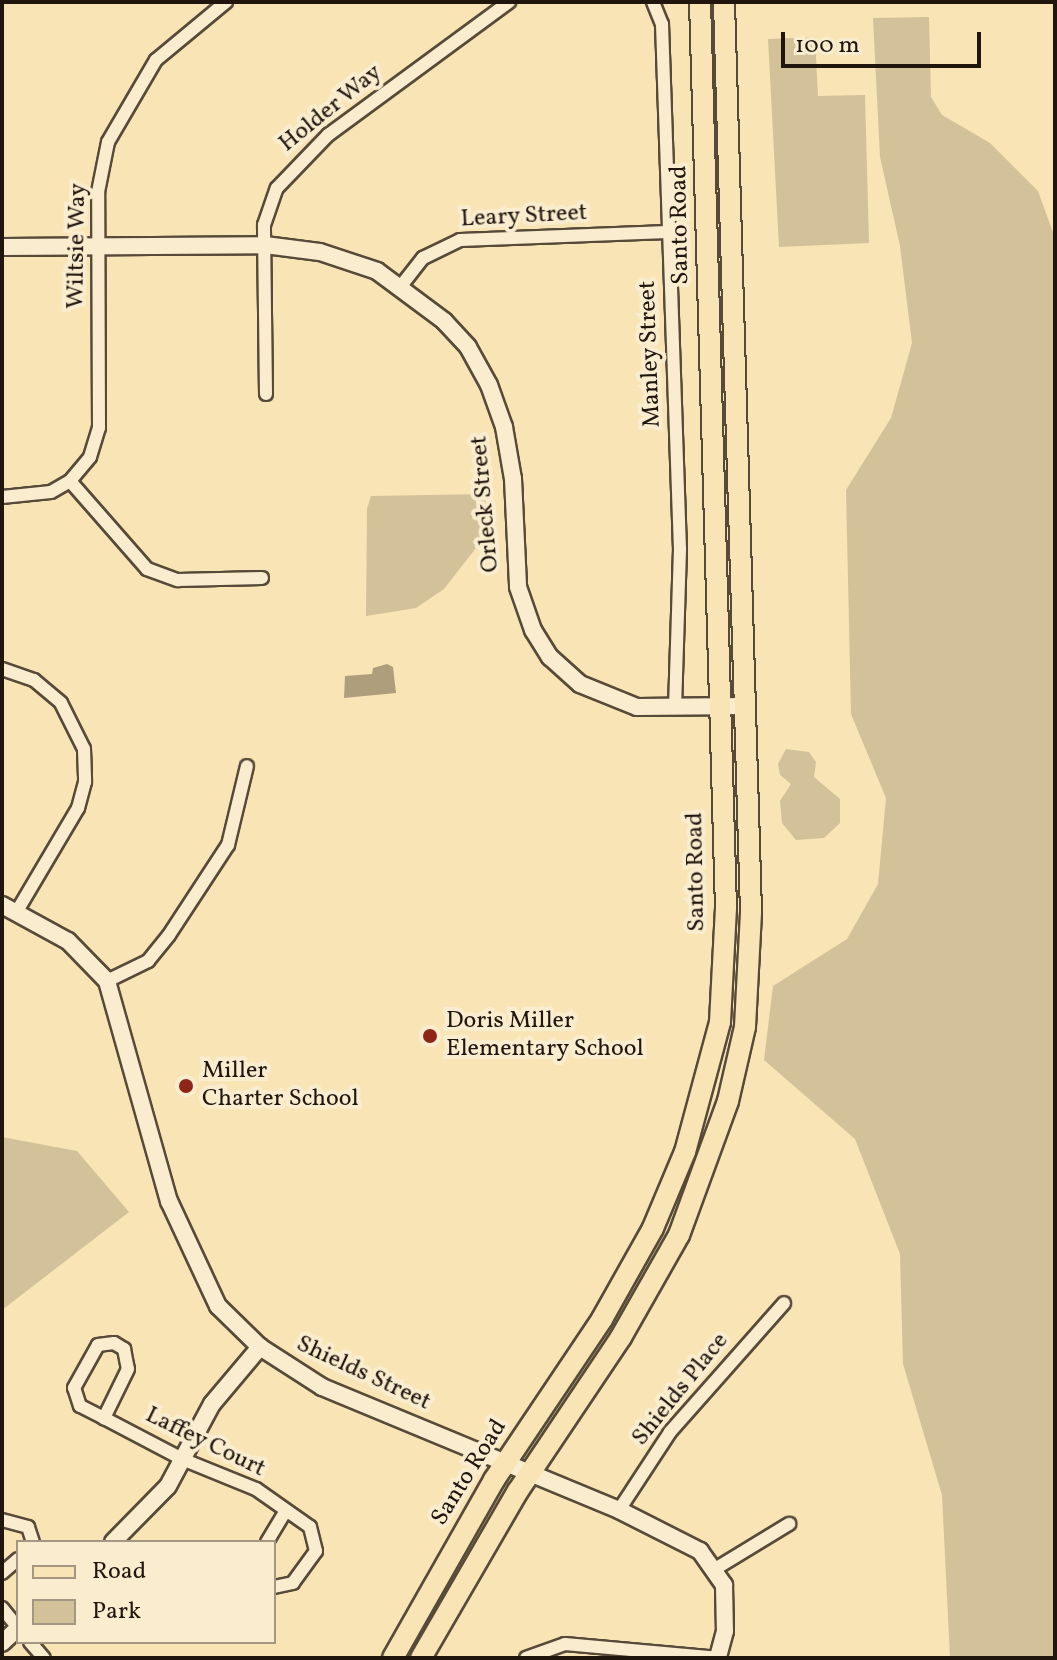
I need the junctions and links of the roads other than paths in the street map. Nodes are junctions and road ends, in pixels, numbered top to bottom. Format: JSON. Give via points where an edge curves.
{"nodes":[{"id":1,"x":226,"y":2,"type":"edge"},
{"id":2,"x":509,"y":2,"type":"edge"},
{"id":3,"x":653,"y":2,"type":"edge"},
{"id":4,"x":700,"y":2,"type":"edge"},
{"id":5,"x":724,"y":2,"type":"edge"},
{"id":6,"x":668,"y":232,"type":"junction"},
{"id":7,"x":265,"y":245,"type":"junction"},
{"id":8,"x":2,"y":247,"type":"edge"},
{"id":9,"x":98,"y":247,"type":"junction"},
{"id":10,"x":401,"y":286,"type":"junction"},
{"id":11,"x":266,"y":394,"type":"dead end"},
{"id":12,"x":70,"y":481,"type":"junction"},
{"id":13,"x":2,"y":497,"type":"edge"},
{"id":14,"x":262,"y":578,"type":"dead end"},
{"id":15,"x":2,"y":669,"type":"edge"},
{"id":16,"x":745,"y":706,"type":"junction"},
{"id":17,"x":675,"y":707,"type":"junction"},
{"id":18,"x":718,"y":707,"type":"junction"},
{"id":19,"x":247,"y":766,"type":"dead end"},
{"id":20,"x":9,"y":909,"type":"edge"},
{"id":21,"x":107,"y":981,"type":"junction"},
{"id":22,"x":784,"y":1303,"type":"dead end"},
{"id":23,"x":260,"y":1347,"type":"junction"},
{"id":24,"x":104,"y":1418,"type":"junction"},
{"id":25,"x":182,"y":1459,"type":"junction"},
{"id":26,"x":505,"y":1464,"type":"junction"},
{"id":27,"x":530,"y":1473,"type":"junction"},
{"id":28,"x":619,"y":1510,"type":"junction"},
{"id":29,"x":285,"y":1512,"type":"junction"},
{"id":30,"x":2,"y":1520,"type":"edge"},
{"id":31,"x":789,"y":1524,"type":"dead end"},
{"id":32,"x":32,"y":1540,"type":"edge"},
{"id":33,"x":115,"y":1540,"type":"edge"},
{"id":34,"x":268,"y":1540,"type":"edge"},
{"id":35,"x":715,"y":1569,"type":"junction"},
{"id":36,"x":276,"y":1587,"type":"edge"},
{"id":37,"x":2,"y":1608,"type":"edge"},
{"id":38,"x":16,"y":1626,"type":"edge"},
{"id":39,"x":393,"y":1658,"type":"edge"},
{"id":40,"x":421,"y":1658,"type":"edge"},
{"id":41,"x":526,"y":1658,"type":"edge"},
{"id":42,"x":718,"y":1658,"type":"edge"}],
"edges":[{"from":1,"to":9,"type":"street","name":"Wiltsie Way","via":[[156,60],[115,126],[100,175]]},
{"from":2,"to":7,"type":"street","name":"Holder Way","via":[[296,163],[272,200]]},
{"from":3,"to":6,"type":"street","name":"Manley Street","via":[[662,24]]},
{"from":4,"to":18,"type":"main road","name":"Santo Road"},
{"from":5,"to":16,"type":"main road","name":"Santo Road"},
{"from":6,"to":10,"type":"street","name":"Leary Street","via":[[460,240],[423,258]]},
{"from":6,"to":17,"type":"street","name":"Manley Street","via":[[680,549]]},
{"from":7,"to":9,"type":"street","name":"Orleck Street"},
{"from":7,"to":10,"type":"street","name":"Orleck Street","via":[[320,252],[377,271]]},
{"from":7,"to":11,"type":"street","name":"Holder Way"},
{"from":8,"to":9,"type":"street","name":"Orleck Street"},
{"from":9,"to":12,"type":"street","name":"Wiltsie Way","via":[[99,428],[90,457]]},
{"from":10,"to":17,"type":"street","name":"Orleck Street","via":[[468,347],[489,385],[504,427],[513,479],[518,587],[533,630],[550,657],[580,684],[606,698],[637,707]]},
{"from":12,"to":13,"type":"street","via":[[41,495]]},
{"from":12,"to":14,"type":"street","via":[[147,569],[178,580]]},
{"from":15,"to":20,"type":"street","via":[[34,680],[61,703],[84,749],[85,782],[78,808]]},
{"from":16,"to":18,"type":"street","name":"Orleck Street"},
{"from":16,"to":27,"type":"main road","name":"Santo Road","via":[[750,982],[728,1101],[679,1235],[621,1337]]},
{"from":17,"to":18,"type":"street","name":"Orleck Street"},
{"from":18,"to":26,"type":"main road","name":"Santo Road","via":[[724,978],[702,1099],[653,1228],[602,1319]]},
{"from":19,"to":21,"type":"street","via":[[228,845],[178,922],[148,961]]},
{"from":20,"to":21,"type":"street","name":"Shields Street","via":[[68,941]]},
{"from":21,"to":23,"type":"street","name":"Shields Street","via":[[188,1251],[218,1306]]},
{"from":22,"to":28,"type":"street","name":"Shields Place","via":[[670,1432]]},
{"from":23,"to":25,"type":"street","via":[[212,1404]]},
{"from":23,"to":26,"type":"street","name":"Shields Street","via":[[322,1387]]},
{"from":24,"to":24,"type":"street","name":"Laffey Court","via":[[128,1369],[128,1356],[114,1343],[98,1345],[74,1388],[80,1406]]},
{"from":24,"to":25,"type":"street","name":"Laffey Court"},
{"from":25,"to":29,"type":"street","name":"Laffey Court","via":[[248,1485]]},
{"from":25,"to":33,"type":"street","via":[[168,1486]]},
{"from":26,"to":27,"type":"street","name":"Shields Street"},
{"from":26,"to":39,"type":"main road","name":"Santo Road"},
{"from":27,"to":28,"type":"street","name":"Shields Street"},
{"from":27,"to":40,"type":"main road","name":"Santo Road"},
{"from":28,"to":35,"type":"street","name":"Shields Street","via":[[679,1538]]},
{"from":29,"to":34,"type":"street"},
{"from":29,"to":36,"type":"street","name":"Laffey Court","via":[[310,1527],[316,1551],[293,1583]]},
{"from":30,"to":32,"type":"street","via":[[28,1527]]},
{"from":31,"to":35,"type":"street"},
{"from":35,"to":42,"type":"street","via":[[724,1585],[727,1611]]},
{"from":37,"to":38,"type":"street"},
{"from":41,"to":42,"type":"street","via":[[565,1644]]}]}
